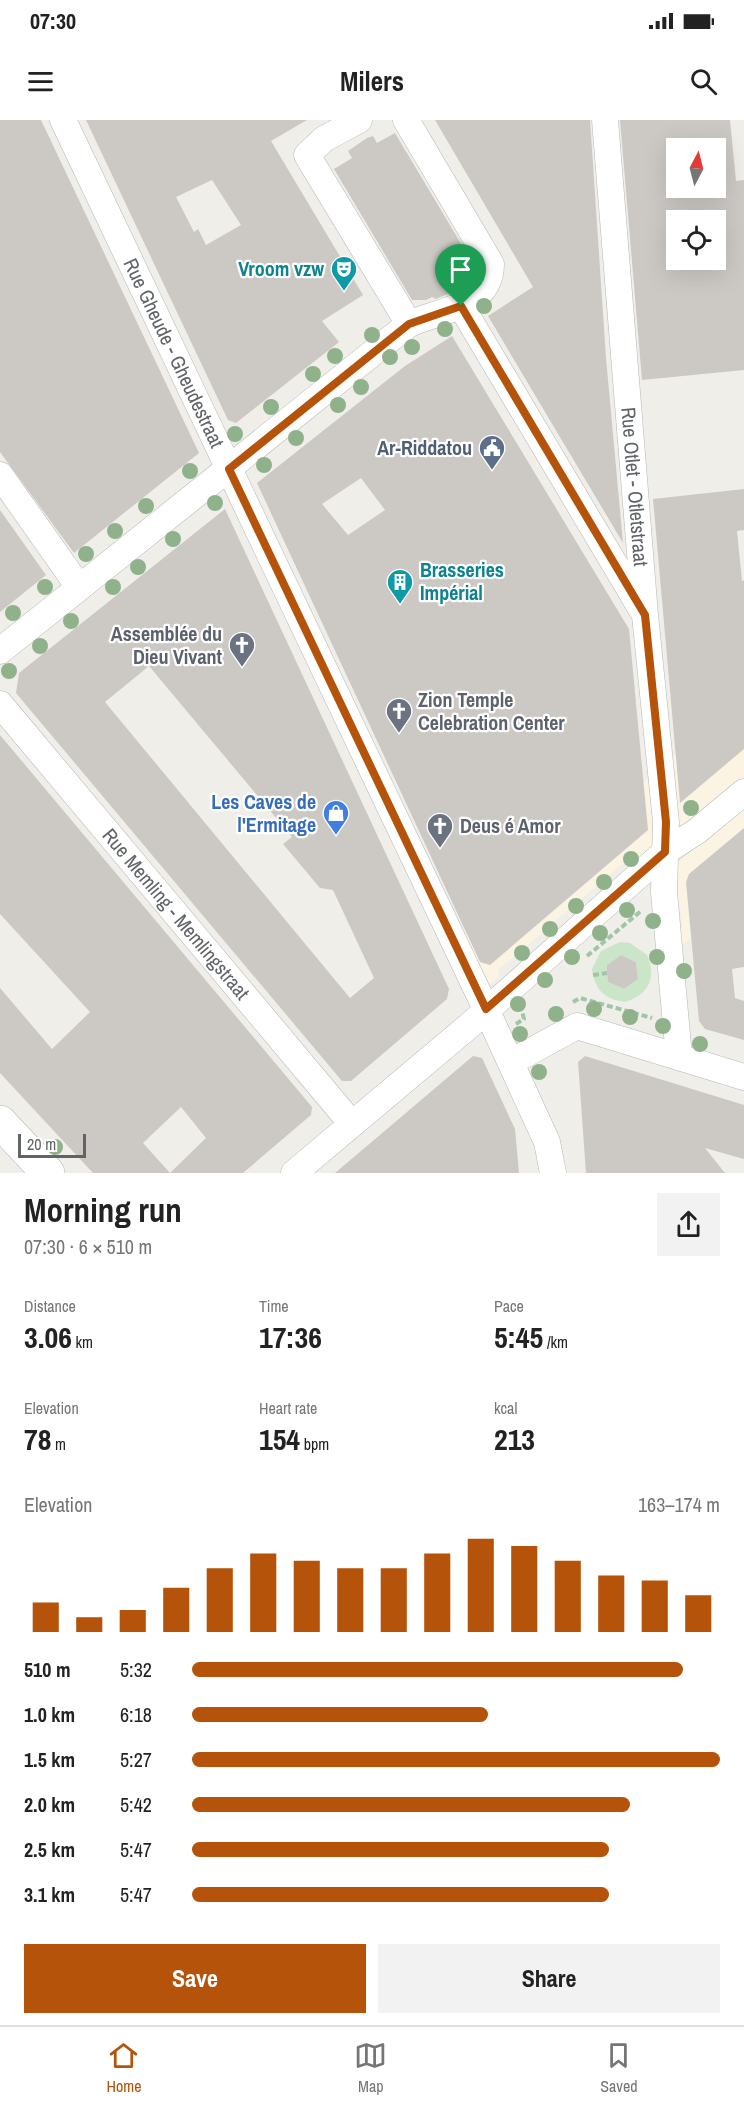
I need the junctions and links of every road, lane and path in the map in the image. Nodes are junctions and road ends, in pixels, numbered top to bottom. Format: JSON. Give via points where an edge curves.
{"nodes":[{"id":1,"x":63,"y":120,"type":"edge"},
{"id":2,"x":359,"y":120,"type":"edge"},
{"id":3,"x":406,"y":120,"type":"edge"},
{"id":4,"x":605,"y":120,"type":"edge"},
{"id":5,"x":461,"y":306,"type":"junction"},
{"id":6,"x":409,"y":324,"type":"junction"},
{"id":7,"x":229,"y":469,"type":"junction"},
{"id":8,"x":0,"y":475,"type":"edge"},
{"id":9,"x":79,"y":587,"type":"junction"},
{"id":10,"x":645,"y":615,"type":"junction"},
{"id":11,"x":0,"y":651,"type":"edge"},
{"id":12,"x":0,"y":704,"type":"edge"},
{"id":13,"x":744,"y":792,"type":"edge"},
{"id":14,"x":665,"y":852,"type":"junction"},
{"id":15,"x":664,"y":892,"type":"junction"},
{"id":16,"x":580,"y":962,"type":"dead end"},
{"id":17,"x":607,"y":973,"type":"dead end"},
{"id":18,"x":593,"y":975,"type":"dead end"},
{"id":19,"x":529,"y":1005,"type":"dead end"},
{"id":20,"x":486,"y":1009,"type":"junction"},
{"id":21,"x":510,"y":1028,"type":"dead end"},
{"id":22,"x":679,"y":1057,"type":"junction"},
{"id":23,"x":511,"y":1062,"type":"junction"},
{"id":24,"x":744,"y":1077,"type":"edge"},
{"id":25,"x":0,"y":1122,"type":"edge"},
{"id":26,"x":352,"y":1124,"type":"junction"},
{"id":27,"x":48,"y":1173,"type":"edge"},
{"id":28,"x":294,"y":1173,"type":"edge"},
{"id":29,"x":553,"y":1173,"type":"edge"}],
"edges":[{"from":1,"to":7,"type":"street","name":"Rue Gheude - Gheudestraat"},
{"from":2,"to":6,"type":"street","via":[[324,139],[307,155]]},
{"from":3,"to":5,"type":"street","via":[[491,264],[487,285]]},
{"from":4,"to":10,"type":"street","name":"Rue Otlet - Otletstraat"},
{"from":5,"to":6,"type":"street"},
{"from":5,"to":10,"type":"street"},
{"from":6,"to":7,"type":"street"},
{"from":7,"to":9,"type":"street"},
{"from":7,"to":20,"type":"street","name":"Rue Gheude - Gheudestraat"},
{"from":8,"to":9,"type":"street"},
{"from":9,"to":11,"type":"street"},
{"from":10,"to":14,"type":"street","name":"Rue Otlet - Otletstraat","via":[[666,822]]},
{"from":12,"to":26,"type":"street","name":"Rue Memling - Memlingstraat"},
{"from":13,"to":14,"type":"street"},
{"from":14,"to":15,"type":"street","name":"Rue Otlet - Otletstraat"},
{"from":14,"to":20,"type":"street"},
{"from":15,"to":16,"type":"path"},
{"from":15,"to":22,"type":"street","name":"Rue Otlet - Otletstraat"},
{"from":17,"to":18,"type":"path"},
{"from":19,"to":21,"type":"path","via":[[520,1012],[524,1019]]},
{"from":20,"to":23,"type":"street","name":"Rue Gheude - Gheudestraat"},
{"from":20,"to":26,"type":"street"},
{"from":22,"to":23,"type":"street","via":[[577,1026]]},
{"from":22,"to":24,"type":"street"},
{"from":23,"to":29,"type":"street","name":"Rue Gheude - Gheudestraat","via":[[547,1142]]},
{"from":25,"to":27,"type":"street"},
{"from":26,"to":28,"type":"street"}]}
